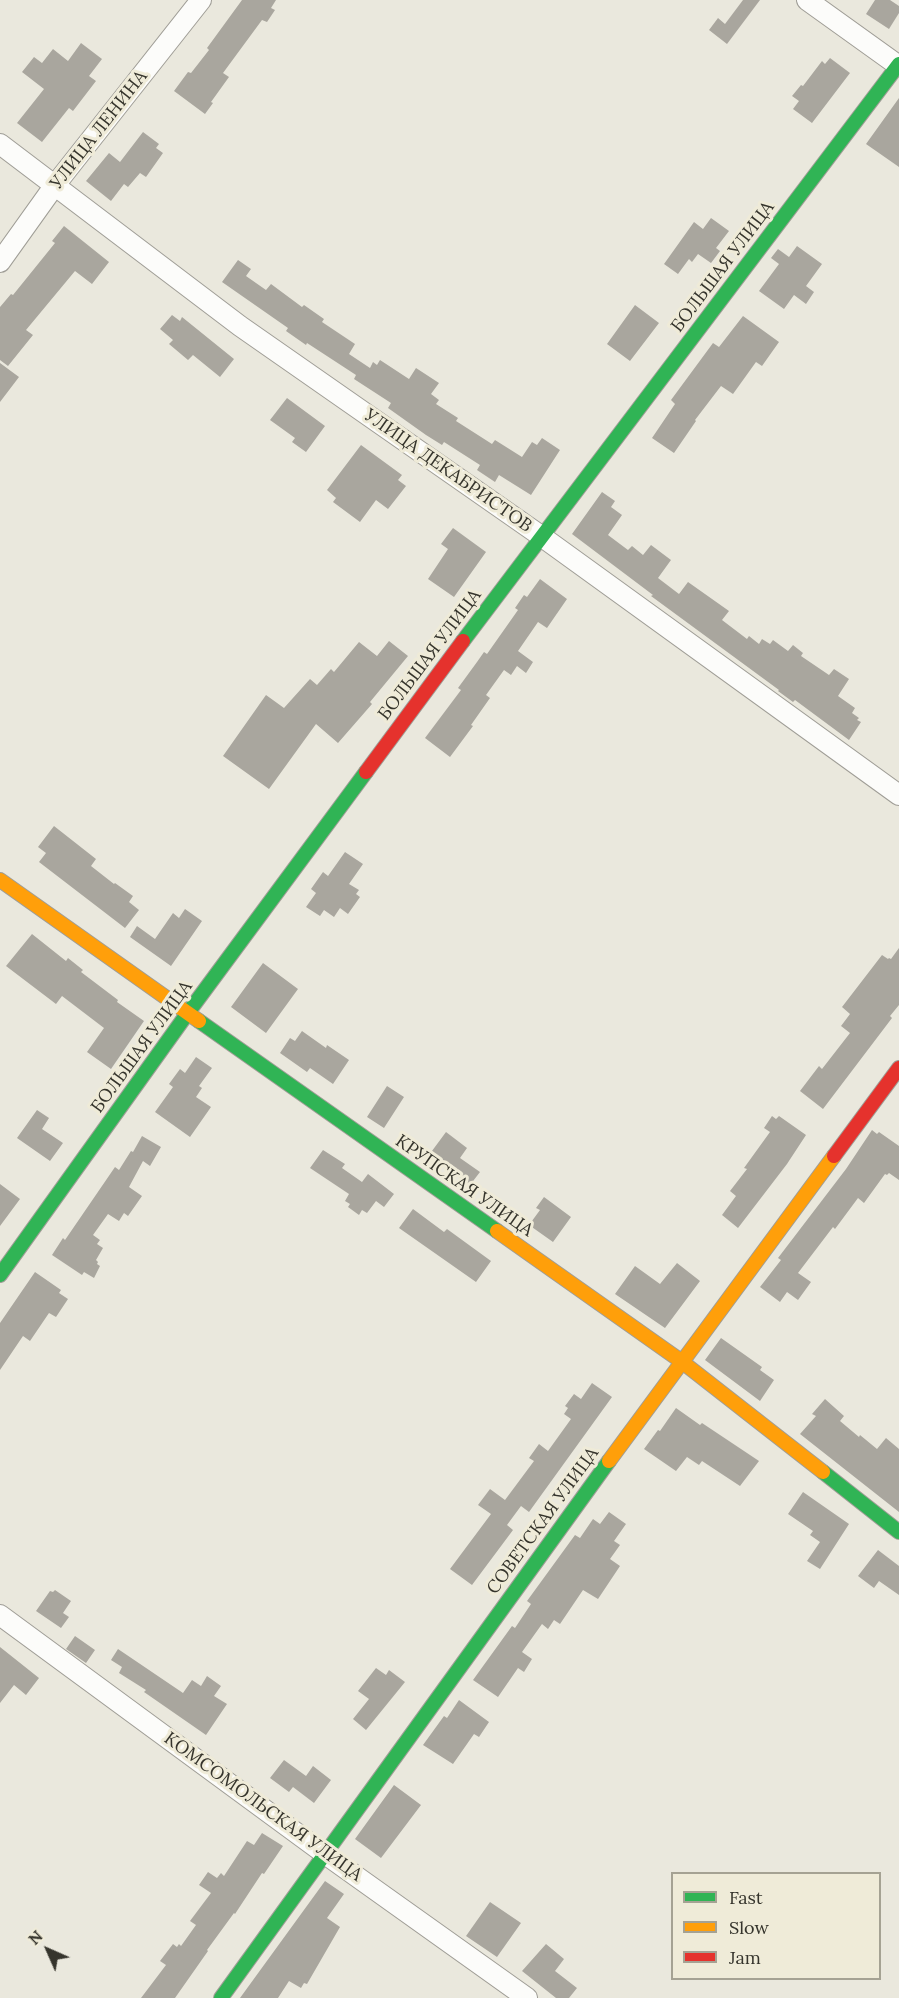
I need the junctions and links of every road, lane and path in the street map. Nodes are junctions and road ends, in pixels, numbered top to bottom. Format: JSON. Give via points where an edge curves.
{"nodes":[{"id":1,"x":201,"y":0,"type":"edge"},
{"id":2,"x":807,"y":0,"type":"edge"},
{"id":3,"x":899,"y":65,"type":"edge"},
{"id":4,"x":0,"y":144,"type":"edge"},
{"id":5,"x":55,"y":185,"type":"junction"},
{"id":6,"x":0,"y":262,"type":"edge"},
{"id":7,"x":541,"y":536,"type":"junction"},
{"id":8,"x":899,"y":795,"type":"edge"},
{"id":9,"x":0,"y":880,"type":"edge"},
{"id":10,"x":187,"y":1014,"type":"junction"},
{"id":11,"x":899,"y":1068,"type":"edge"},
{"id":12,"x":0,"y":1275,"type":"edge"},
{"id":13,"x":681,"y":1361,"type":"junction"},
{"id":14,"x":899,"y":1532,"type":"edge"},
{"id":15,"x":0,"y":1615,"type":"edge"},
{"id":16,"x":325,"y":1854,"type":"junction"},
{"id":17,"x":221,"y":1998,"type":"edge"},
{"id":18,"x":527,"y":1998,"type":"edge"}],
"edges":[{"from":1,"to":5,"type":"street","name":"УЛИЦА ЛЕНИНА"},
{"from":2,"to":3,"type":"street"},
{"from":3,"to":7,"type":"street","name":"БОЛЬШАЯ УЛИЦА"},
{"from":4,"to":5,"type":"street","name":"УЛИЦА ДЕКАБРИСТОВ"},
{"from":5,"to":6,"type":"street","name":"УЛИЦА ЛЕНИНА"},
{"from":5,"to":7,"type":"street","name":"УЛИЦА ДЕКАБРИСТОВ","via":[[240,326]]},
{"from":7,"to":8,"type":"street","name":"УЛИЦА ДЕКАБРИСТОВ"},
{"from":7,"to":10,"type":"street","name":"БОЛЬШАЯ УЛИЦА"},
{"from":9,"to":10,"type":"street","name":"КРУПСКАЯ УЛИЦА"},
{"from":10,"to":12,"type":"street","name":"БОЛЬШАЯ УЛИЦА"},
{"from":10,"to":13,"type":"street","name":"КРУПСКАЯ УЛИЦА"},
{"from":11,"to":13,"type":"street","name":"СОВЕТСКАЯ УЛИЦА"},
{"from":13,"to":14,"type":"street","name":"КРУПСКАЯ УЛИЦА"},
{"from":13,"to":16,"type":"street","name":"СОВЕТСКАЯ УЛИЦА"},
{"from":15,"to":16,"type":"street","name":"КОМСОМОЛЬСКАЯ УЛИЦА"},
{"from":16,"to":17,"type":"street","name":"СОВЕТСКАЯ УЛИЦА"},
{"from":16,"to":18,"type":"street","name":"КОМСОМОЛЬСКАЯ УЛИЦА"}]}
